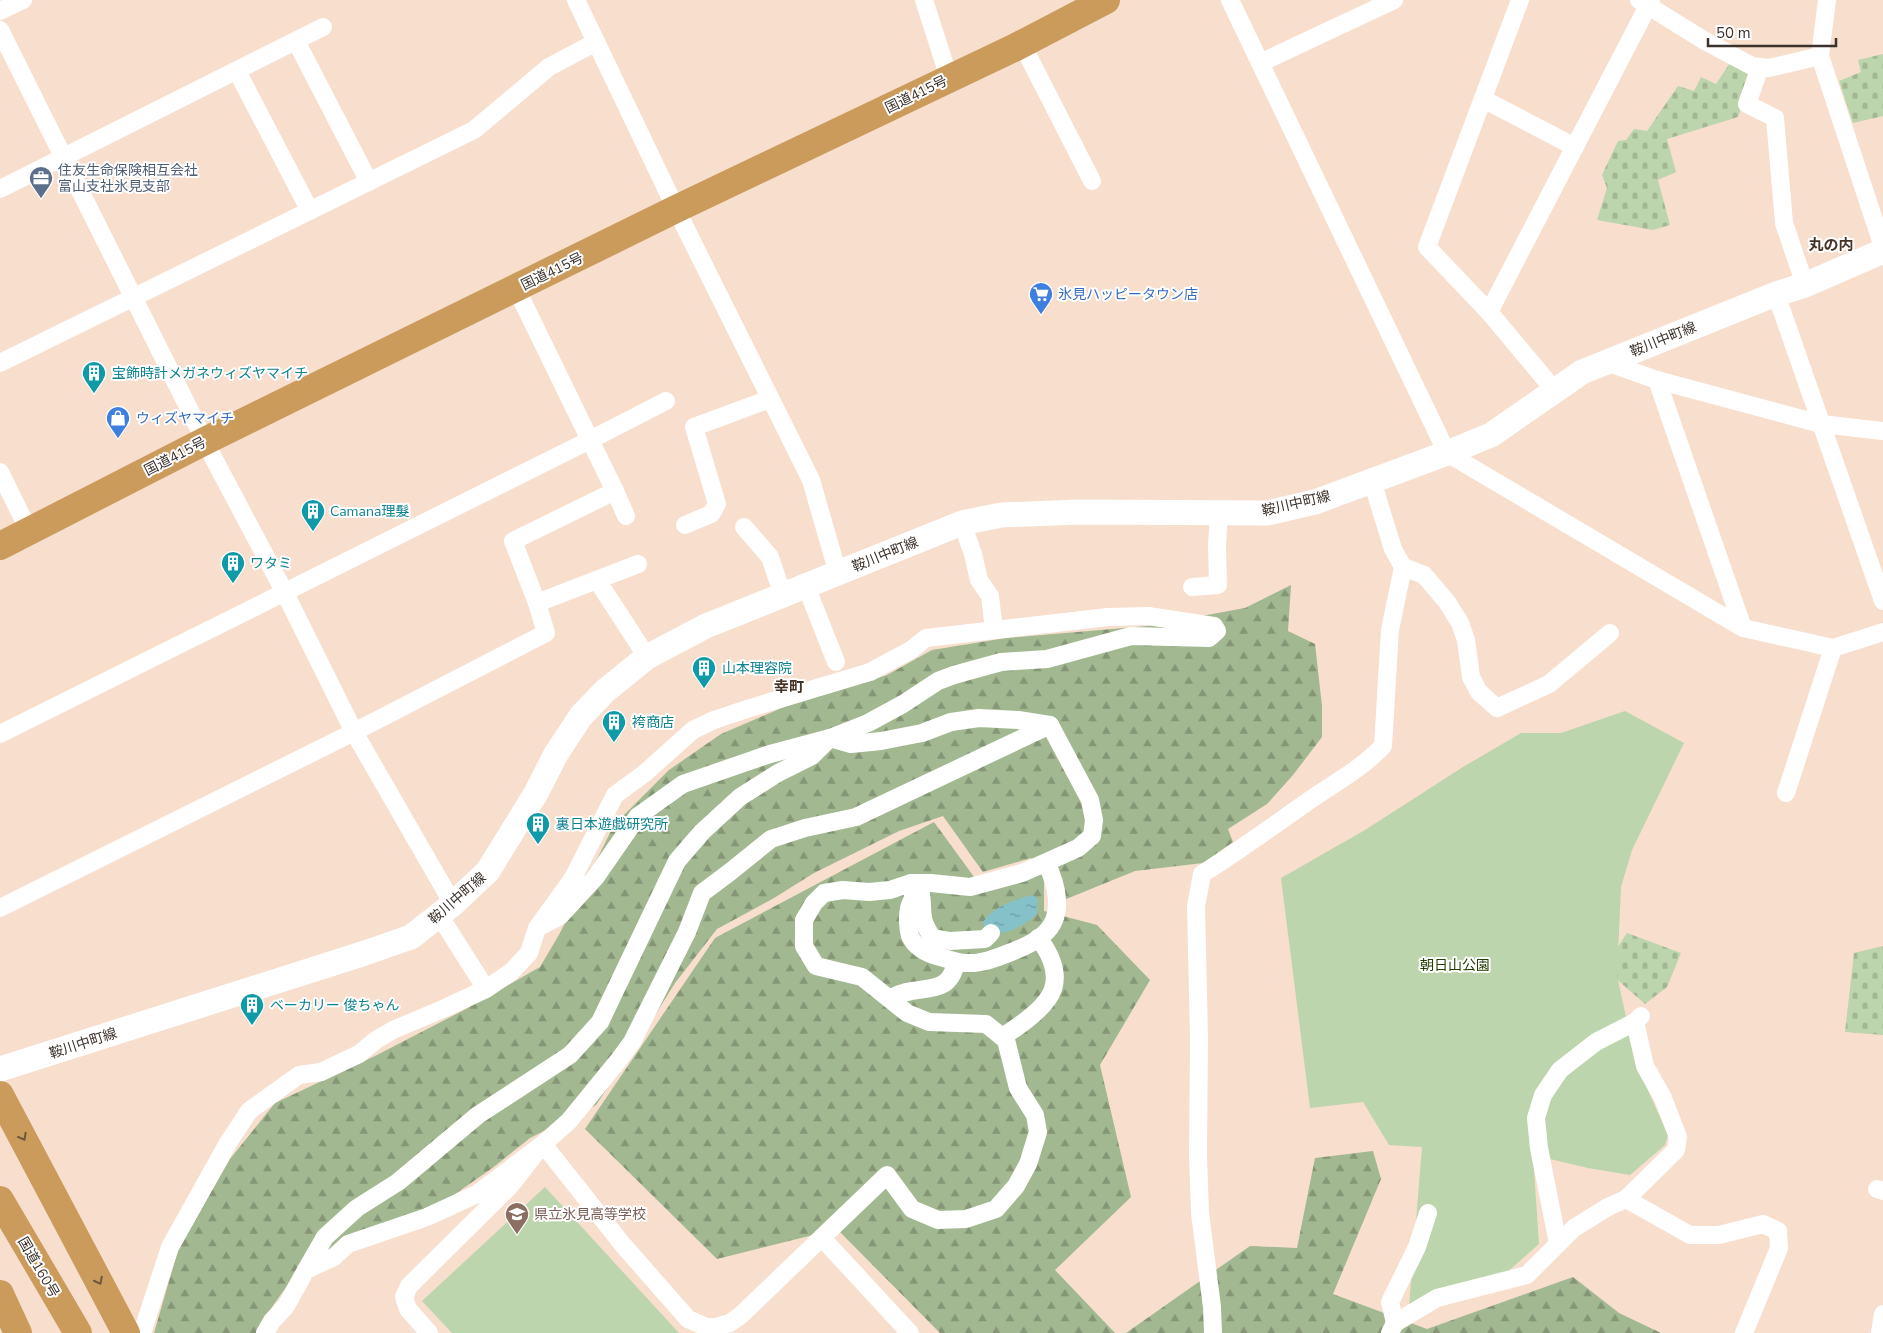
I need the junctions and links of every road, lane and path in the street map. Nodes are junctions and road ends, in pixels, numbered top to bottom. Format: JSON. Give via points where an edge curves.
{"nodes":[{"id":1,"x":23,"y":0,"type":"edge"},
{"id":2,"x":576,"y":0,"type":"edge"},
{"id":3,"x":924,"y":0,"type":"edge"},
{"id":4,"x":1106,"y":0,"type":"edge"},
{"id":5,"x":1230,"y":0,"type":"edge"},
{"id":6,"x":1394,"y":0,"type":"edge"},
{"id":7,"x":1520,"y":0,"type":"edge"},
{"id":8,"x":1828,"y":0,"type":"edge"},
{"id":9,"x":1646,"y":2,"type":"edge"},
{"id":10,"x":0,"y":11,"type":"edge"},
{"id":11,"x":324,"y":27,"type":"dead end"},
{"id":12,"x":0,"y":30,"type":"edge"},
{"id":13,"x":296,"y":41,"type":"junction"},
{"id":14,"x":596,"y":42,"type":"junction"},
{"id":15,"x":1022,"y":44,"type":"junction"},
{"id":16,"x":1820,"y":56,"type":"junction"},
{"id":17,"x":1260,"y":63,"type":"junction"},
{"id":18,"x":1760,"y":67,"type":"junction"},
{"id":19,"x":237,"y":71,"type":"junction"},
{"id":20,"x":949,"y":78,"type":"junction"},
{"id":21,"x":1483,"y":99,"type":"junction"},
{"id":22,"x":1575,"y":147,"type":"junction"},
{"id":23,"x":64,"y":158,"type":"junction"},
{"id":24,"x":1092,"y":180,"type":"dead end"},
{"id":25,"x":369,"y":182,"type":"junction"},
{"id":26,"x":0,"y":190,"type":"edge"},
{"id":27,"x":676,"y":209,"type":"junction"},
{"id":28,"x":310,"y":211,"type":"junction"},
{"id":29,"x":1883,"y":247,"type":"edge"},
{"id":30,"x":1883,"y":251,"type":"edge"},
{"id":31,"x":1805,"y":285,"type":"junction"},
{"id":32,"x":516,"y":288,"type":"junction"},
{"id":33,"x":1776,"y":294,"type":"junction"},
{"id":34,"x":134,"y":298,"type":"junction"},
{"id":35,"x":1489,"y":312,"type":"junction"},
{"id":36,"x":1606,"y":362,"type":"junction"},
{"id":37,"x":0,"y":364,"type":"edge"},
{"id":38,"x":1657,"y":380,"type":"junction"},
{"id":39,"x":1554,"y":390,"type":"junction"},
{"id":40,"x":770,"y":399,"type":"junction"},
{"id":41,"x":666,"y":401,"type":"dead end"},
{"id":42,"x":1821,"y":424,"type":"junction"},
{"id":43,"x":1883,"y":430,"type":"edge"},
{"id":44,"x":590,"y":440,"type":"junction"},
{"id":45,"x":205,"y":441,"type":"junction"},
{"id":46,"x":1447,"y":453,"type":"junction"},
{"id":47,"x":0,"y":472,"type":"edge"},
{"id":48,"x":1372,"y":481,"type":"junction"},
{"id":49,"x":615,"y":492,"type":"junction"},
{"id":50,"x":1219,"y":512,"type":"junction"},
{"id":51,"x":626,"y":516,"type":"dead end"},
{"id":52,"x":962,"y":523,"type":"junction"},
{"id":53,"x":685,"y":525,"type":"dead end"},
{"id":54,"x":744,"y":527,"type":"dead end"},
{"id":55,"x":30,"y":531,"type":"junction"},
{"id":56,"x":0,"y":546,"type":"edge"},
{"id":57,"x":638,"y":564,"type":"dead end"},
{"id":58,"x":1402,"y":568,"type":"junction"},
{"id":59,"x":838,"y":574,"type":"junction"},
{"id":60,"x":597,"y":580,"type":"junction"},
{"id":61,"x":806,"y":586,"type":"junction"},
{"id":62,"x":1192,"y":586,"type":"dead end"},
{"id":63,"x":285,"y":594,"type":"junction"},
{"id":64,"x":783,"y":596,"type":"junction"},
{"id":65,"x":1883,"y":601,"type":"edge"},
{"id":66,"x":537,"y":603,"type":"junction"},
{"id":67,"x":1743,"y":628,"type":"junction"},
{"id":68,"x":994,"y":630,"type":"junction"},
{"id":69,"x":1883,"y":632,"type":"edge"},
{"id":70,"x":1610,"y":633,"type":"dead end"},
{"id":71,"x":1833,"y":648,"type":"junction"},
{"id":72,"x":647,"y":658,"type":"junction"},
{"id":73,"x":836,"y":662,"type":"dead end"},
{"id":74,"x":1050,"y":725,"type":"junction"},
{"id":75,"x":354,"y":732,"type":"junction"},
{"id":76,"x":0,"y":734,"type":"edge"},
{"id":77,"x":830,"y":738,"type":"junction"},
{"id":78,"x":1786,"y":793,"type":"dead end"},
{"id":79,"x":1046,"y":863,"type":"junction"},
{"id":80,"x":915,"y":883,"type":"junction"},
{"id":81,"x":0,"y":908,"type":"edge"},
{"id":82,"x":446,"y":910,"type":"junction"},
{"id":83,"x":537,"y":928,"type":"junction"},
{"id":84,"x":991,"y":933,"type":"dead end"},
{"id":85,"x":1038,"y":938,"type":"junction"},
{"id":86,"x":956,"y":962,"type":"junction"},
{"id":87,"x":486,"y":988,"type":"junction"},
{"id":88,"x":891,"y":998,"type":"junction"},
{"id":89,"x":1002,"y":1037,"type":"junction"},
{"id":90,"x":0,"y":1069,"type":"edge"},
{"id":91,"x":0,"y":1095,"type":"edge"},
{"id":92,"x":543,"y":1144,"type":"junction"},
{"id":93,"x":0,"y":1200,"type":"edge"},
{"id":94,"x":1626,"y":1200,"type":"junction"},
{"id":95,"x":1428,"y":1213,"type":"dead end"},
{"id":96,"x":822,"y":1238,"type":"junction"},
{"id":97,"x":1558,"y":1244,"type":"junction"},
{"id":98,"x":306,"y":1270,"type":"junction"},
{"id":99,"x":0,"y":1294,"type":"edge"},
{"id":100,"x":1883,"y":1314,"type":"edge"},
{"id":101,"x":1392,"y":1328,"type":"edge"},
{"id":102,"x":18,"y":1333,"type":"edge"},
{"id":103,"x":78,"y":1333,"type":"edge"},
{"id":104,"x":126,"y":1333,"type":"edge"},
{"id":105,"x":142,"y":1333,"type":"edge"},
{"id":106,"x":265,"y":1333,"type":"edge"},
{"id":107,"x":429,"y":1333,"type":"edge"},
{"id":108,"x":910,"y":1333,"type":"edge"},
{"id":109,"x":1213,"y":1333,"type":"edge"},
{"id":110,"x":1744,"y":1333,"type":"edge"},
{"id":111,"x":1880,"y":1333,"type":"edge"}],
"edges":[{"from":1,"to":10,"type":"street"},
{"from":2,"to":14,"type":"street"},
{"from":3,"to":20,"type":"street"},
{"from":4,"to":15,"type":"highway","name":"国道415号"},
{"from":5,"to":17,"type":"street"},
{"from":6,"to":17,"type":"street"},
{"from":7,"to":21,"type":"street"},
{"from":8,"to":16,"type":"street"},
{"from":9,"to":18,"type":"street","via":[[1720,49]]},
{"from":9,"to":22,"type":"street"},
{"from":11,"to":13,"type":"street"},
{"from":12,"to":23,"type":"street"},
{"from":13,"to":19,"type":"street"},
{"from":13,"to":25,"type":"street"},
{"from":14,"to":25,"type":"street","via":[[549,67],[474,130]]},
{"from":14,"to":27,"type":"street"},
{"from":15,"to":20,"type":"highway","name":"国道415号"},
{"from":15,"to":24,"type":"street"},
{"from":16,"to":18,"type":"street","via":[[1769,68]]},
{"from":16,"to":29,"type":"street"},
{"from":17,"to":46,"type":"street"},
{"from":18,"to":31,"type":"street","via":[[1747,104],[1775,118],[1784,224]]},
{"from":19,"to":23,"type":"street"},
{"from":19,"to":28,"type":"street"},
{"from":20,"to":27,"type":"highway","name":"国道415号"},
{"from":21,"to":22,"type":"street"},
{"from":21,"to":35,"type":"street","via":[[1428,247]]},
{"from":22,"to":35,"type":"street"},
{"from":23,"to":26,"type":"street"},
{"from":23,"to":34,"type":"street"},
{"from":25,"to":28,"type":"street"},
{"from":27,"to":32,"type":"highway","name":"国道415号"},
{"from":27,"to":40,"type":"street"},
{"from":28,"to":34,"type":"street"},
{"from":30,"to":31,"type":"main road","name":"鞍川中町線"},
{"from":31,"to":33,"type":"main road","name":"鞍川中町線"},
{"from":32,"to":44,"type":"street"},
{"from":32,"to":45,"type":"highway","name":"国道415号"},
{"from":33,"to":36,"type":"main road","name":"鞍川中町線"},
{"from":33,"to":42,"type":"street"},
{"from":34,"to":37,"type":"street"},
{"from":34,"to":45,"type":"street"},
{"from":35,"to":39,"type":"street"},
{"from":36,"to":38,"type":"street"},
{"from":36,"to":39,"type":"main road","name":"鞍川中町線","via":[[1582,372]]},
{"from":38,"to":42,"type":"street"},
{"from":38,"to":67,"type":"street"},
{"from":39,"to":46,"type":"main road","name":"鞍川中町線","via":[[1491,435]]},
{"from":40,"to":53,"type":"street","via":[[694,427],[717,504],[711,514]]},
{"from":40,"to":59,"type":"street","via":[[811,480]]},
{"from":41,"to":44,"type":"street"},
{"from":42,"to":43,"type":"street"},
{"from":42,"to":65,"type":"street"},
{"from":44,"to":49,"type":"street"},
{"from":44,"to":63,"type":"street"},
{"from":45,"to":55,"type":"highway","name":"国道415号"},
{"from":45,"to":63,"type":"street"},
{"from":46,"to":48,"type":"main road","name":"鞍川中町線"},
{"from":46,"to":67,"type":"street"},
{"from":47,"to":55,"type":"street"},
{"from":48,"to":50,"type":"main road","name":"鞍川中町線","via":[[1315,502],[1267,512]]},
{"from":48,"to":58,"type":"street"},
{"from":49,"to":51,"type":"street"},
{"from":49,"to":66,"type":"street","via":[[514,541]]},
{"from":50,"to":52,"type":"main road","name":"鞍川中町線","via":[[1001,515]]},
{"from":50,"to":62,"type":"street","via":[[1218,585]]},
{"from":52,"to":59,"type":"main road","name":"鞍川中町線"},
{"from":52,"to":68,"type":"street","via":[[979,580],[990,596]]},
{"from":54,"to":64,"type":"street","via":[[770,557]]},
{"from":55,"to":56,"type":"highway","name":"国道415号"},
{"from":57,"to":60,"type":"street"},
{"from":58,"to":70,"type":"street","via":[[1424,575],[1447,602],[1466,640],[1471,677],[1479,692],[1497,708],[1549,684]]},
{"from":58,"to":109,"type":"street","via":[[1390,630],[1383,746],[1366,763],[1202,874],[1196,906],[1198,1156],[1200,1213]]},
{"from":59,"to":61,"type":"main road","name":"鞍川中町線"},
{"from":60,"to":66,"type":"street"},
{"from":60,"to":72,"type":"street"},
{"from":61,"to":64,"type":"main road","name":"鞍川中町線"},
{"from":61,"to":73,"type":"street"},
{"from":63,"to":75,"type":"street"},
{"from":63,"to":76,"type":"street"},
{"from":64,"to":72,"type":"main road","name":"鞍川中町線","via":[[706,626]]},
{"from":66,"to":75,"type":"street","via":[[546,634]]},
{"from":67,"to":71,"type":"street"},
{"from":68,"to":77,"type":"street","via":[[1108,617],[1148,616],[1214,626],[1217,631],[1209,638],[1131,636],[1047,659],[1001,662],[938,681],[868,723]]},
{"from":68,"to":83,"type":"street","via":[[926,638],[870,672],[750,708],[694,730],[645,774],[615,795],[573,878]]},
{"from":69,"to":71,"type":"street"},
{"from":71,"to":78,"type":"street"},
{"from":72,"to":82,"type":"main road","name":"鞍川中町線","via":[[605,691],[581,716],[488,871]]},
{"from":74,"to":77,"type":"street","via":[[980,718],[951,722],[922,733],[880,741],[851,744]]},
{"from":74,"to":79,"type":"street","via":[[1090,800],[1094,820],[1092,836],[1078,848]]},
{"from":74,"to":92,"type":"street","via":[[856,817],[770,839],[702,893],[687,932],[632,1042],[569,1121]]},
{"from":75,"to":81,"type":"street"},
{"from":75,"to":82,"type":"street"},
{"from":77,"to":83,"type":"street","via":[[770,754],[683,784],[638,816],[596,878],[560,916]]},
{"from":77,"to":98,"type":"street","via":[[812,756],[740,797],[702,832],[677,861],[600,1022],[570,1055],[478,1115],[398,1182],[357,1208],[325,1237]]},
{"from":79,"to":80,"type":"street","via":[[1022,873],[970,886]]},
{"from":79,"to":85,"type":"street","via":[[1058,895],[1054,919],[1045,934]]},
{"from":80,"to":84,"type":"street","via":[[922,898],[925,927],[933,938],[950,941],[985,939]]},
{"from":80,"to":86,"type":"street","via":[[909,908],[910,934],[927,954]]},
{"from":80,"to":88,"type":"street","via":[[890,890],[824,893],[804,920],[804,946],[816,966],[862,977]]},
{"from":82,"to":87,"type":"street","via":[[466,955]]},
{"from":82,"to":90,"type":"main road","name":"鞍川中町線","via":[[411,936],[362,954]]},
{"from":83,"to":87,"type":"street","via":[[529,953],[511,972]]},
{"from":85,"to":86,"type":"street","via":[[995,959],[968,964]]},
{"from":85,"to":89,"type":"street","via":[[1051,956],[1053,989],[1025,1022]]},
{"from":86,"to":88,"type":"street","via":[[945,984],[900,993]]},
{"from":87,"to":105,"type":"street","via":[[393,1030],[359,1054],[321,1072],[299,1075],[249,1112],[170,1247]]},
{"from":88,"to":89,"type":"street","via":[[908,1013],[929,1022],[986,1024]]},
{"from":89,"to":96,"type":"street","via":[[1006,1040],[1018,1088],[1035,1115],[1038,1132],[1028,1164],[1016,1186],[996,1209],[966,1219],[938,1220],[912,1209],[887,1175]]},
{"from":91,"to":104,"type":"highway","one_way":true},
{"from":92,"to":96,"type":"street","via":[[667,1296],[688,1319],[706,1327],[730,1323],[741,1315]]},
{"from":92,"to":98,"type":"street","via":[[478,1194],[427,1217],[348,1244],[334,1257]]},
{"from":92,"to":107,"type":"street","via":[[510,1186],[409,1286],[404,1298],[408,1309]]},
{"from":93,"to":103,"type":"highway","name":"国道160号"},
{"from":94,"to":97,"type":"street","via":[[1574,1228]]},
{"from":94,"to":97,"type":"street","via":[[1676,1150],[1678,1137],[1645,1066],[1638,1019],[1596,1042],[1560,1070],[1543,1094],[1536,1118]]},
{"from":94,"to":110,"type":"street","via":[[1690,1235],[1719,1235],[1763,1224],[1778,1231],[1779,1248]]},
{"from":95,"to":101,"type":"street","via":[[1417,1247],[1390,1302]]},
{"from":96,"to":108,"type":"street"},
{"from":97,"to":101,"type":"street","via":[[1526,1275],[1437,1298]]},
{"from":98,"to":106,"type":"street","via":[[286,1306]]},
{"from":99,"to":102,"type":"highway"},
{"from":100,"to":111,"type":"street"}]}
